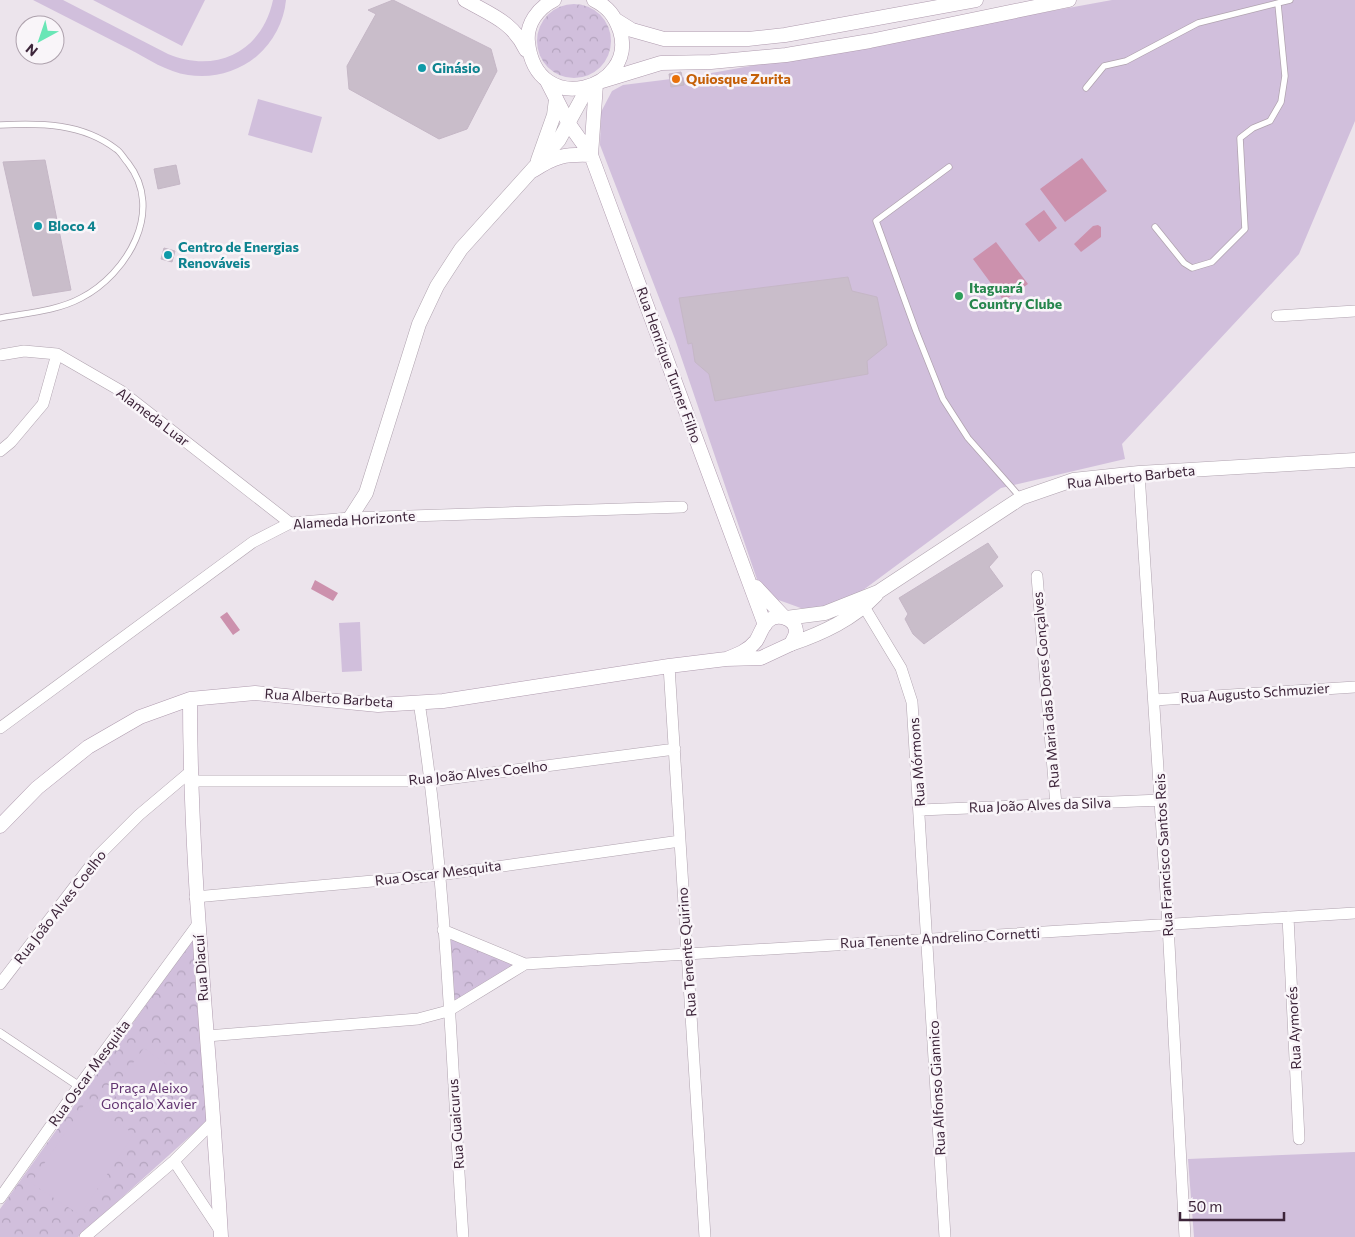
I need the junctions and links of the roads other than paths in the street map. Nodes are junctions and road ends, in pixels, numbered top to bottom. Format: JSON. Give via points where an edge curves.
{"nodes":[{"id":1,"x":465,"y":0,"type":"edge"},
{"id":2,"x":554,"y":0,"type":"edge"},
{"id":3,"x":976,"y":0,"type":"edge"},
{"id":4,"x":1069,"y":0,"type":"edge"},
{"id":5,"x":1290,"y":0,"type":"edge"},
{"id":6,"x":600,"y":2,"type":"edge"},
{"id":7,"x":1278,"y":4,"type":"junction"},
{"id":8,"x":616,"y":20,"type":"junction"},
{"id":9,"x":529,"y":57,"type":"junction"},
{"id":10,"x":547,"y":82,"type":"junction"},
{"id":11,"x":595,"y":85,"type":"junction"},
{"id":12,"x":1086,"y":88,"type":"dead end"},
{"id":13,"x":556,"y":99,"type":"junction"},
{"id":14,"x":569,"y":124,"type":"junction"},
{"id":15,"x":0,"y":125,"type":"edge"},
{"id":16,"x":591,"y":155,"type":"junction"},
{"id":17,"x":949,"y":167,"type":"dead end"},
{"id":18,"x":534,"y":170,"type":"junction"},
{"id":19,"x":1155,"y":227,"type":"dead end"},
{"id":20,"x":1355,"y":311,"type":"edge"},
{"id":21,"x":1278,"y":316,"type":"dead end"},
{"id":22,"x":0,"y":318,"type":"edge"},
{"id":23,"x":57,"y":354,"type":"junction"},
{"id":24,"x":0,"y":355,"type":"edge"},
{"id":25,"x":0,"y":451,"type":"edge"},
{"id":26,"x":1355,"y":460,"type":"edge"},
{"id":27,"x":1139,"y":473,"type":"junction"},
{"id":28,"x":1021,"y":498,"type":"junction"},
{"id":29,"x":682,"y":507,"type":"dead end"},
{"id":30,"x":350,"y":518,"type":"junction"},
{"id":31,"x":290,"y":523,"type":"junction"},
{"id":32,"x":747,"y":575,"type":"junction"},
{"id":33,"x":1037,"y":576,"type":"dead end"},
{"id":34,"x":861,"y":603,"type":"junction"},
{"id":35,"x":785,"y":617,"type":"junction"},
{"id":36,"x":764,"y":625,"type":"junction"},
{"id":37,"x":787,"y":647,"type":"junction"},
{"id":38,"x":726,"y":659,"type":"junction"},
{"id":39,"x":669,"y":666,"type":"junction"},
{"id":40,"x":1355,"y":687,"type":"edge"},
{"id":41,"x":190,"y":698,"type":"junction"},
{"id":42,"x":1154,"y":700,"type":"junction"},
{"id":43,"x":419,"y":702,"type":"junction"},
{"id":44,"x":0,"y":728,"type":"edge"},
{"id":45,"x":674,"y":749,"type":"junction"},
{"id":46,"x":190,"y":777,"type":"junction"},
{"id":47,"x":431,"y":781,"type":"junction"},
{"id":48,"x":1160,"y":800,"type":"junction"},
{"id":49,"x":1056,"y":805,"type":"junction"},
{"id":50,"x":920,"y":810,"type":"junction"},
{"id":51,"x":0,"y":826,"type":"edge"},
{"id":52,"x":680,"y":841,"type":"junction"},
{"id":53,"x":439,"y":875,"type":"junction"},
{"id":54,"x":195,"y":898,"type":"junction"},
{"id":55,"x":1355,"y":913,"type":"edge"},
{"id":56,"x":1288,"y":917,"type":"junction"},
{"id":57,"x":198,"y":924,"type":"junction"},
{"id":58,"x":1168,"y":925,"type":"junction"},
{"id":59,"x":443,"y":930,"type":"junction"},
{"id":60,"x":928,"y":939,"type":"junction"},
{"id":61,"x":687,"y":954,"type":"junction"},
{"id":62,"x":526,"y":964,"type":"junction"},
{"id":63,"x":0,"y":984,"type":"edge"},
{"id":64,"x":448,"y":1011,"type":"junction"},
{"id":65,"x":0,"y":1033,"type":"edge"},
{"id":66,"x":207,"y":1036,"type":"junction"},
{"id":67,"x":79,"y":1086,"type":"junction"},
{"id":68,"x":212,"y":1122,"type":"junction"},
{"id":69,"x":1299,"y":1139,"type":"dead end"},
{"id":70,"x":174,"y":1161,"type":"junction"},
{"id":71,"x":0,"y":1198,"type":"edge"},
{"id":72,"x":221,"y":1234,"type":"edge"},
{"id":73,"x":85,"y":1237,"type":"edge"},
{"id":74,"x":463,"y":1237,"type":"edge"},
{"id":75,"x":705,"y":1237,"type":"edge"},
{"id":76,"x":945,"y":1237,"type":"edge"},
{"id":77,"x":1185,"y":1237,"type":"edge"}],
"edges":[{"from":1,"to":9,"type":"main road","name":"Rua Henrique Turner Filho","via":[[510,26],[520,37]]},
{"from":2,"to":9,"type":"main road","via":[[531,21],[527,36]]},
{"from":3,"to":8,"type":"main road","via":[[785,35],[748,38],[664,39],[632,30]]},
{"from":4,"to":11,"type":"main road","via":[[786,55],[661,63]]},
{"from":5,"to":7,"type":"lane"},
{"from":6,"to":8,"type":"main road"},
{"from":7,"to":12,"type":"lane","via":[[1198,23],[1126,61],[1104,66]]},
{"from":7,"to":19,"type":"lane","via":[[1284,76],[1281,102],[1270,121],[1240,138],[1245,229],[1212,262],[1192,268],[1184,263]]},
{"from":8,"to":11,"type":"main road","via":[[621,49],[615,68]]},
{"from":9,"to":10,"type":"main road","name":"Rua Henrique Turner Filho","via":[[540,77]]},
{"from":10,"to":11,"type":"main road","via":[[558,87]]},
{"from":10,"to":13,"type":"main road","name":"Rua Henrique Turner Filho"},
{"from":11,"to":14,"type":"main road"},
{"from":11,"to":16,"type":"main road","name":"Rua Henrique Turner Filho"},
{"from":13,"to":14,"type":"main road","name":"Rua Henrique Turner Filho"},
{"from":13,"to":18,"type":"main road"},
{"from":14,"to":16,"type":"main road","name":"Rua Henrique Turner Filho"},
{"from":14,"to":18,"type":"main road"},
{"from":15,"to":22,"type":"lane","via":[[37,123],[67,126],[117,149],[135,172],[142,191],[144,217],[126,258],[111,279],[80,299]]},
{"from":16,"to":18,"type":"main road","via":[[570,154],[552,158]]},
{"from":16,"to":32,"type":"main road","name":"Rua Henrique Turner Filho"},
{"from":17,"to":28,"type":"lane","via":[[876,221],[943,398],[968,438]]},
{"from":18,"to":30,"type":"main road","via":[[461,249],[438,286],[419,324],[366,494]]},
{"from":20,"to":21,"type":"street"},
{"from":23,"to":24,"type":"street","name":"Alameda Luar","via":[[24,351]]},
{"from":23,"to":25,"type":"street","via":[[43,404],[12,442]]},
{"from":23,"to":31,"type":"street","name":"Alameda Luar","via":[[121,391]]},
{"from":26,"to":27,"type":"main road","name":"Rua Alberto Barbeta"},
{"from":27,"to":28,"type":"main road","name":"Rua Alberto Barbeta","via":[[1072,480]]},
{"from":27,"to":42,"type":"street","name":"Rua Francisco Santos Reis"},
{"from":28,"to":34,"type":"main road","name":"Rua Alberto Barbeta"},
{"from":29,"to":30,"type":"street","name":"Alameda Horizonte"},
{"from":30,"to":31,"type":"street","name":"Alameda Horizonte"},
{"from":31,"to":44,"type":"street","name":"Alameda Horizonte","via":[[253,542]]},
{"from":32,"to":35,"type":"main road","via":[[765,599]]},
{"from":32,"to":36,"type":"main road","name":"Rua Henrique Turner Filho"},
{"from":33,"to":49,"type":"street","name":"Rua Maria das Dores Gonçalves"},
{"from":34,"to":35,"type":"main road","via":[[825,613]]},
{"from":34,"to":37,"type":"main road","via":[[837,625]]},
{"from":34,"to":50,"type":"street","name":"Rua Mórmons","via":[[902,668],[912,702]]},
{"from":35,"to":36,"type":"main road","via":[[776,616]]},
{"from":35,"to":37,"type":"main road","via":[[794,624],[796,633]]},
{"from":36,"to":37,"type":"main road","via":[[764,639],[771,647]]},
{"from":36,"to":38,"type":"main road","via":[[756,641],[743,652]]},
{"from":37,"to":38,"type":"main road","via":[[761,658]]},
{"from":38,"to":39,"type":"main road","name":"Rua Alberto Barbeta"},
{"from":39,"to":43,"type":"main road","name":"Rua Alberto Barbeta"},
{"from":39,"to":45,"type":"street","name":"Rua Tenente Quirino"},
{"from":40,"to":42,"type":"street","name":"Rua Augusto Schmuzier"},
{"from":41,"to":43,"type":"main road","name":"Rua Alberto Barbeta","via":[[255,693],[378,705]]},
{"from":41,"to":46,"type":"main road","name":"Rua Diacuí"},
{"from":41,"to":51,"type":"main road","name":"Rua Alberto Barbeta","via":[[140,717],[88,747],[37,788]]},
{"from":42,"to":48,"type":"street","name":"Rua Francisco Santos Reis"},
{"from":43,"to":47,"type":"street","name":"Rua Guaicurus"},
{"from":45,"to":47,"type":"street","name":"Rua João Alves Coelho"},
{"from":45,"to":52,"type":"street","name":"Rua Tenente Quirino"},
{"from":46,"to":47,"type":"street","name":"Rua João Alves Coelho"},
{"from":46,"to":54,"type":"main road","name":"Rua Diacuí"},
{"from":46,"to":63,"type":"street","name":"Rua João Alves Coelho","via":[[139,815],[98,856]]},
{"from":47,"to":53,"type":"street","name":"Rua Guaicurus"},
{"from":48,"to":49,"type":"street","name":"Rua João Alves da Silva"},
{"from":48,"to":58,"type":"street","name":"Rua Francisco Santos Reis"},
{"from":49,"to":50,"type":"street","name":"Rua João Alves da Silva"},
{"from":50,"to":60,"type":"street","name":"Rua Mórmons"},
{"from":52,"to":53,"type":"street","name":"Rua Oscar Mesquita"},
{"from":52,"to":61,"type":"street","name":"Rua Tenente Quirino"},
{"from":53,"to":54,"type":"street","name":"Rua Oscar Mesquita"},
{"from":53,"to":59,"type":"street","name":"Rua Guaicurus"},
{"from":54,"to":57,"type":"main road","name":"Rua Diacuí"},
{"from":55,"to":56,"type":"street","name":"Rua Tenente Andrelino Cornetti"},
{"from":56,"to":58,"type":"street","name":"Rua Tenente Andrelino Cornetti"},
{"from":56,"to":69,"type":"street","name":"Rua Aymorés"},
{"from":57,"to":66,"type":"main road","name":"Rua Diacuí"},
{"from":57,"to":67,"type":"street","name":"Rua Oscar Mesquita"},
{"from":58,"to":60,"type":"street","name":"Rua Tenente Andrelino Cornetti"},
{"from":58,"to":77,"type":"street","name":"Rua Francisco Santos Reis"},
{"from":59,"to":62,"type":"street"},
{"from":59,"to":64,"type":"street","name":"Rua Guaicurus"},
{"from":60,"to":61,"type":"street","name":"Rua Tenente Andrelino Cornetti"},
{"from":60,"to":76,"type":"street","name":"Rua Alfonso Giannico"},
{"from":61,"to":62,"type":"street","name":"Rua Tenente Andrelino Cornetti"},
{"from":61,"to":75,"type":"street","name":"Rua Tenente Quirino"},
{"from":62,"to":64,"type":"street"},
{"from":64,"to":66,"type":"street","via":[[418,1019]]},
{"from":64,"to":74,"type":"street","name":"Rua Guaicurus"},
{"from":65,"to":67,"type":"street"},
{"from":66,"to":68,"type":"main road","name":"Rua Diacuí"},
{"from":67,"to":71,"type":"street","name":"Rua Oscar Mesquita"},
{"from":68,"to":70,"type":"street"},
{"from":68,"to":72,"type":"main road","name":"Rua Diacuí"},
{"from":70,"to":72,"type":"street"},
{"from":70,"to":73,"type":"street"}]}
